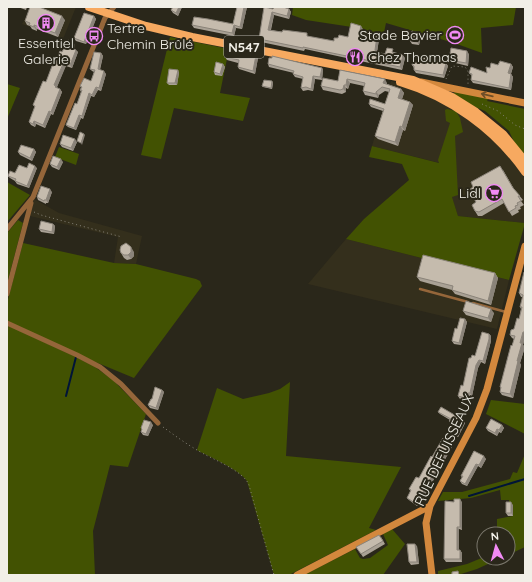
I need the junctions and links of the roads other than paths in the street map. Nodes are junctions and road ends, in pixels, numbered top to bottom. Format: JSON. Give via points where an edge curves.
{"nodes":[{"id":1,"x":89,"y":7,"type":"edge"},
{"id":2,"x":114,"y":7,"type":"edge"},
{"id":3,"x":108,"y":14,"type":"junction"},
{"id":4,"x":381,"y":74,"type":"junction"},
{"id":5,"x":412,"y":80,"type":"junction"},
{"id":6,"x":442,"y":99,"type":"junction"},
{"id":7,"x":525,"y":103,"type":"edge"},
{"id":8,"x":467,"y":106,"type":"junction"},
{"id":9,"x":470,"y":116,"type":"junction"},
{"id":10,"x":495,"y":127,"type":"junction"},
{"id":11,"x":525,"y":161,"type":"edge"},
{"id":12,"x":525,"y":172,"type":"edge"},
{"id":13,"x":32,"y":198,"type":"junction"},
{"id":14,"x":7,"y":229,"type":"edge"},
{"id":15,"x":525,"y":246,"type":"edge"},
{"id":16,"x":420,"y":290,"type":"dead end"},
{"id":17,"x":7,"y":294,"type":"edge"},
{"id":18,"x":507,"y":312,"type":"junction"},
{"id":19,"x":7,"y":323,"type":"edge"},
{"id":20,"x":158,"y":422,"type":"road end"},
{"id":21,"x":430,"y":506,"type":"junction"},
{"id":22,"x":297,"y":575,"type":"edge"},
{"id":23,"x":432,"y":575,"type":"edge"}],
"edges":[{"from":1,"to":3,"type":"main road","number":"N547"},
{"from":2,"to":3,"type":"street"},
{"from":3,"to":4,"type":"main road","number":"N547","via":[[192,37]]},
{"from":3,"to":13,"type":"street"},
{"from":4,"to":5,"type":"main road","number":"N547"},
{"from":4,"to":6,"type":"main road","number":"N547"},
{"from":7,"to":5,"type":"street","one_way":true},
{"from":5,"to":8,"type":"main road","number":"N547"},
{"from":6,"to":8,"type":"lane"},
{"from":6,"to":9,"type":"main road","number":"N547"},
{"from":8,"to":10,"type":"main road","number":"N547"},
{"from":9,"to":10,"type":"lane","via":[[474,115],[490,127]]},
{"from":9,"to":12,"type":"main road","number":"N547","via":[[498,139]]},
{"from":10,"to":11,"type":"main road","number":"N547"},
{"from":13,"to":14,"type":"street"},
{"from":13,"to":17,"type":"street"},
{"from":15,"to":18,"type":"street","name":"RUE DEFUISSEAUX"},
{"from":16,"to":18,"type":"lane"},
{"from":18,"to":21,"type":"street","name":"RUE DEFUISSEAUX","via":[[487,389],[476,418]]},
{"from":19,"to":20,"type":"street","via":[[100,367]]},
{"from":21,"to":22,"type":"street"},
{"from":21,"to":23,"type":"street","name":"RUE DEFUISSEAUX","via":[[426,523]]}]}
